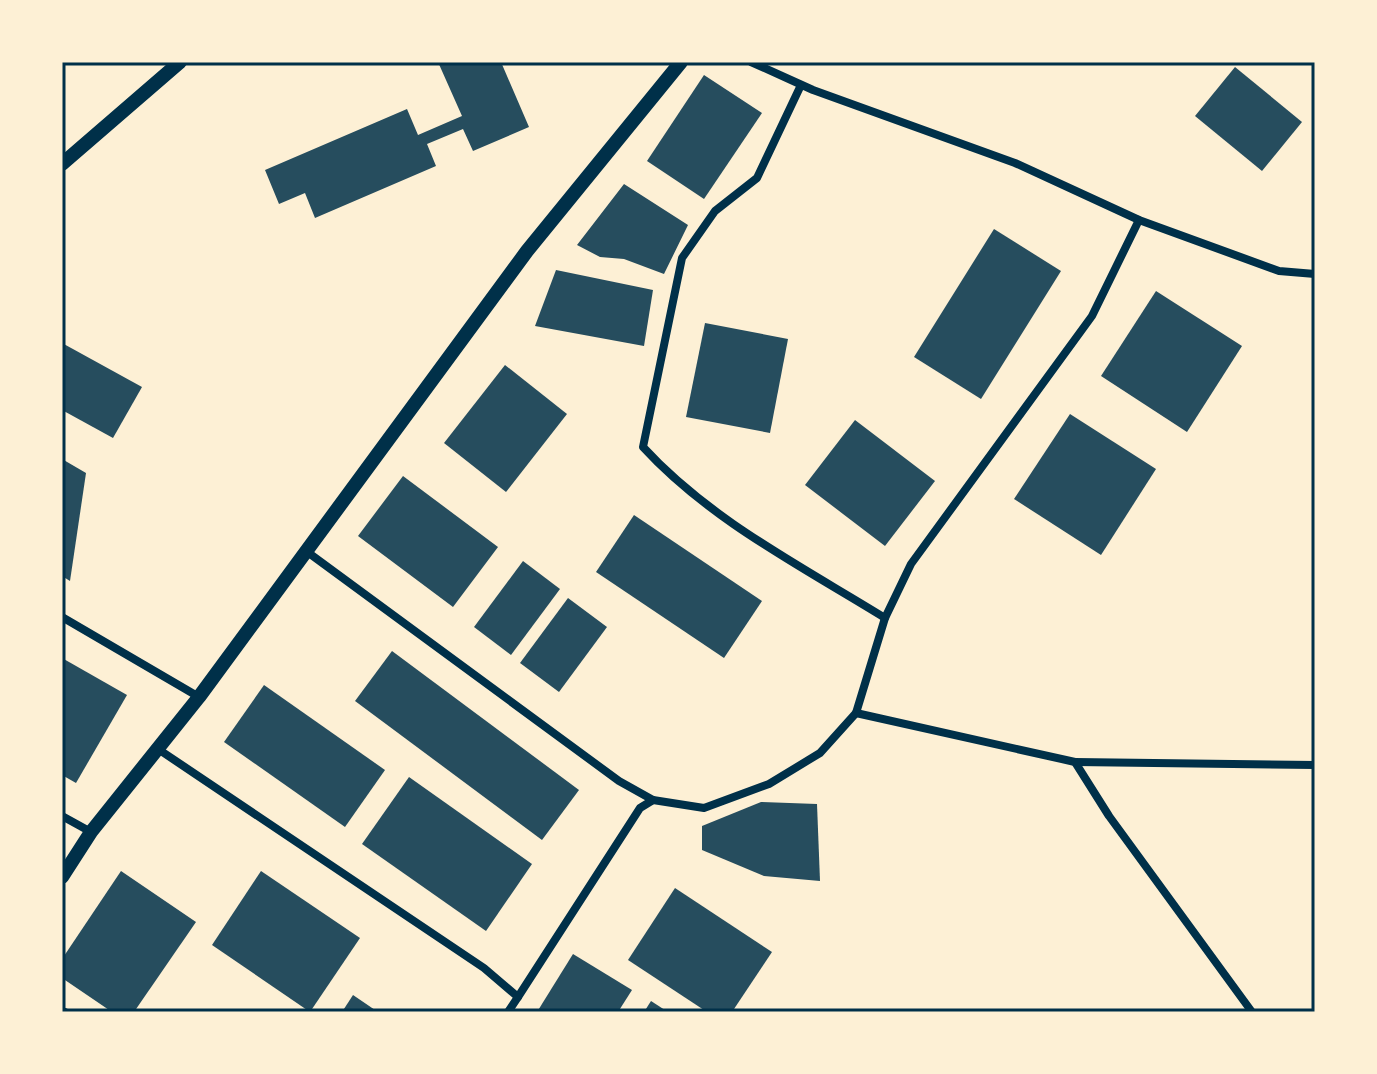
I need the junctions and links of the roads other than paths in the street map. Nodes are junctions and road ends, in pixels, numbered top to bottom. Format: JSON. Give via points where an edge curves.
{"nodes":[{"id":1,"x":180,"y":62,"type":"edge"},
{"id":2,"x":681,"y":62,"type":"edge"},
{"id":3,"x":751,"y":62,"type":"edge"},
{"id":4,"x":801,"y":85,"type":"junction"},
{"id":5,"x":62,"y":164,"type":"edge"},
{"id":6,"x":1139,"y":220,"type":"junction"},
{"id":7,"x":1315,"y":274,"type":"edge"},
{"id":8,"x":306,"y":551,"type":"junction"},
{"id":9,"x":62,"y":617,"type":"edge"},
{"id":10,"x":885,"y":618,"type":"junction"},
{"id":11,"x":199,"y":697,"type":"junction"},
{"id":12,"x":856,"y":713,"type":"junction"},
{"id":13,"x":158,"y":749,"type":"junction"},
{"id":14,"x":1075,"y":762,"type":"junction"},
{"id":15,"x":1315,"y":765,"type":"edge"},
{"id":16,"x":653,"y":800,"type":"junction"},
{"id":17,"x":62,"y":816,"type":"edge"},
{"id":18,"x":91,"y":832,"type":"junction"},
{"id":19,"x":62,"y":877,"type":"edge"},
{"id":20,"x":518,"y":997,"type":"junction"},
{"id":21,"x":508,"y":1012,"type":"edge"},
{"id":22,"x":1252,"y":1012,"type":"edge"}],
"edges":[{"from":1,"to":5,"type":"street"},
{"from":2,"to":8,"type":"street","via":[[527,251]]},
{"from":3,"to":4,"type":"street"},
{"from":4,"to":6,"type":"street","via":[[1015,163]]},
{"from":4,"to":10,"type":"street","via":[[757,178],[715,211],[682,258],[643,447],[673,479],[728,520]]},
{"from":6,"to":7,"type":"street","via":[[1279,271]]},
{"from":6,"to":10,"type":"street","via":[[1092,316],[911,564]]},
{"from":8,"to":11,"type":"street"},
{"from":8,"to":16,"type":"street","via":[[619,781]]},
{"from":9,"to":11,"type":"street"},
{"from":10,"to":12,"type":"street"},
{"from":11,"to":13,"type":"street"},
{"from":12,"to":14,"type":"street"},
{"from":12,"to":16,"type":"street","via":[[820,753],[769,784],[704,808]]},
{"from":13,"to":18,"type":"street"},
{"from":13,"to":20,"type":"street","via":[[436,933]]},
{"from":14,"to":15,"type":"street"},
{"from":14,"to":22,"type":"street"},
{"from":16,"to":20,"type":"street","via":[[640,808]]},
{"from":17,"to":18,"type":"street"},
{"from":18,"to":19,"type":"street"},
{"from":20,"to":21,"type":"street"}]}
